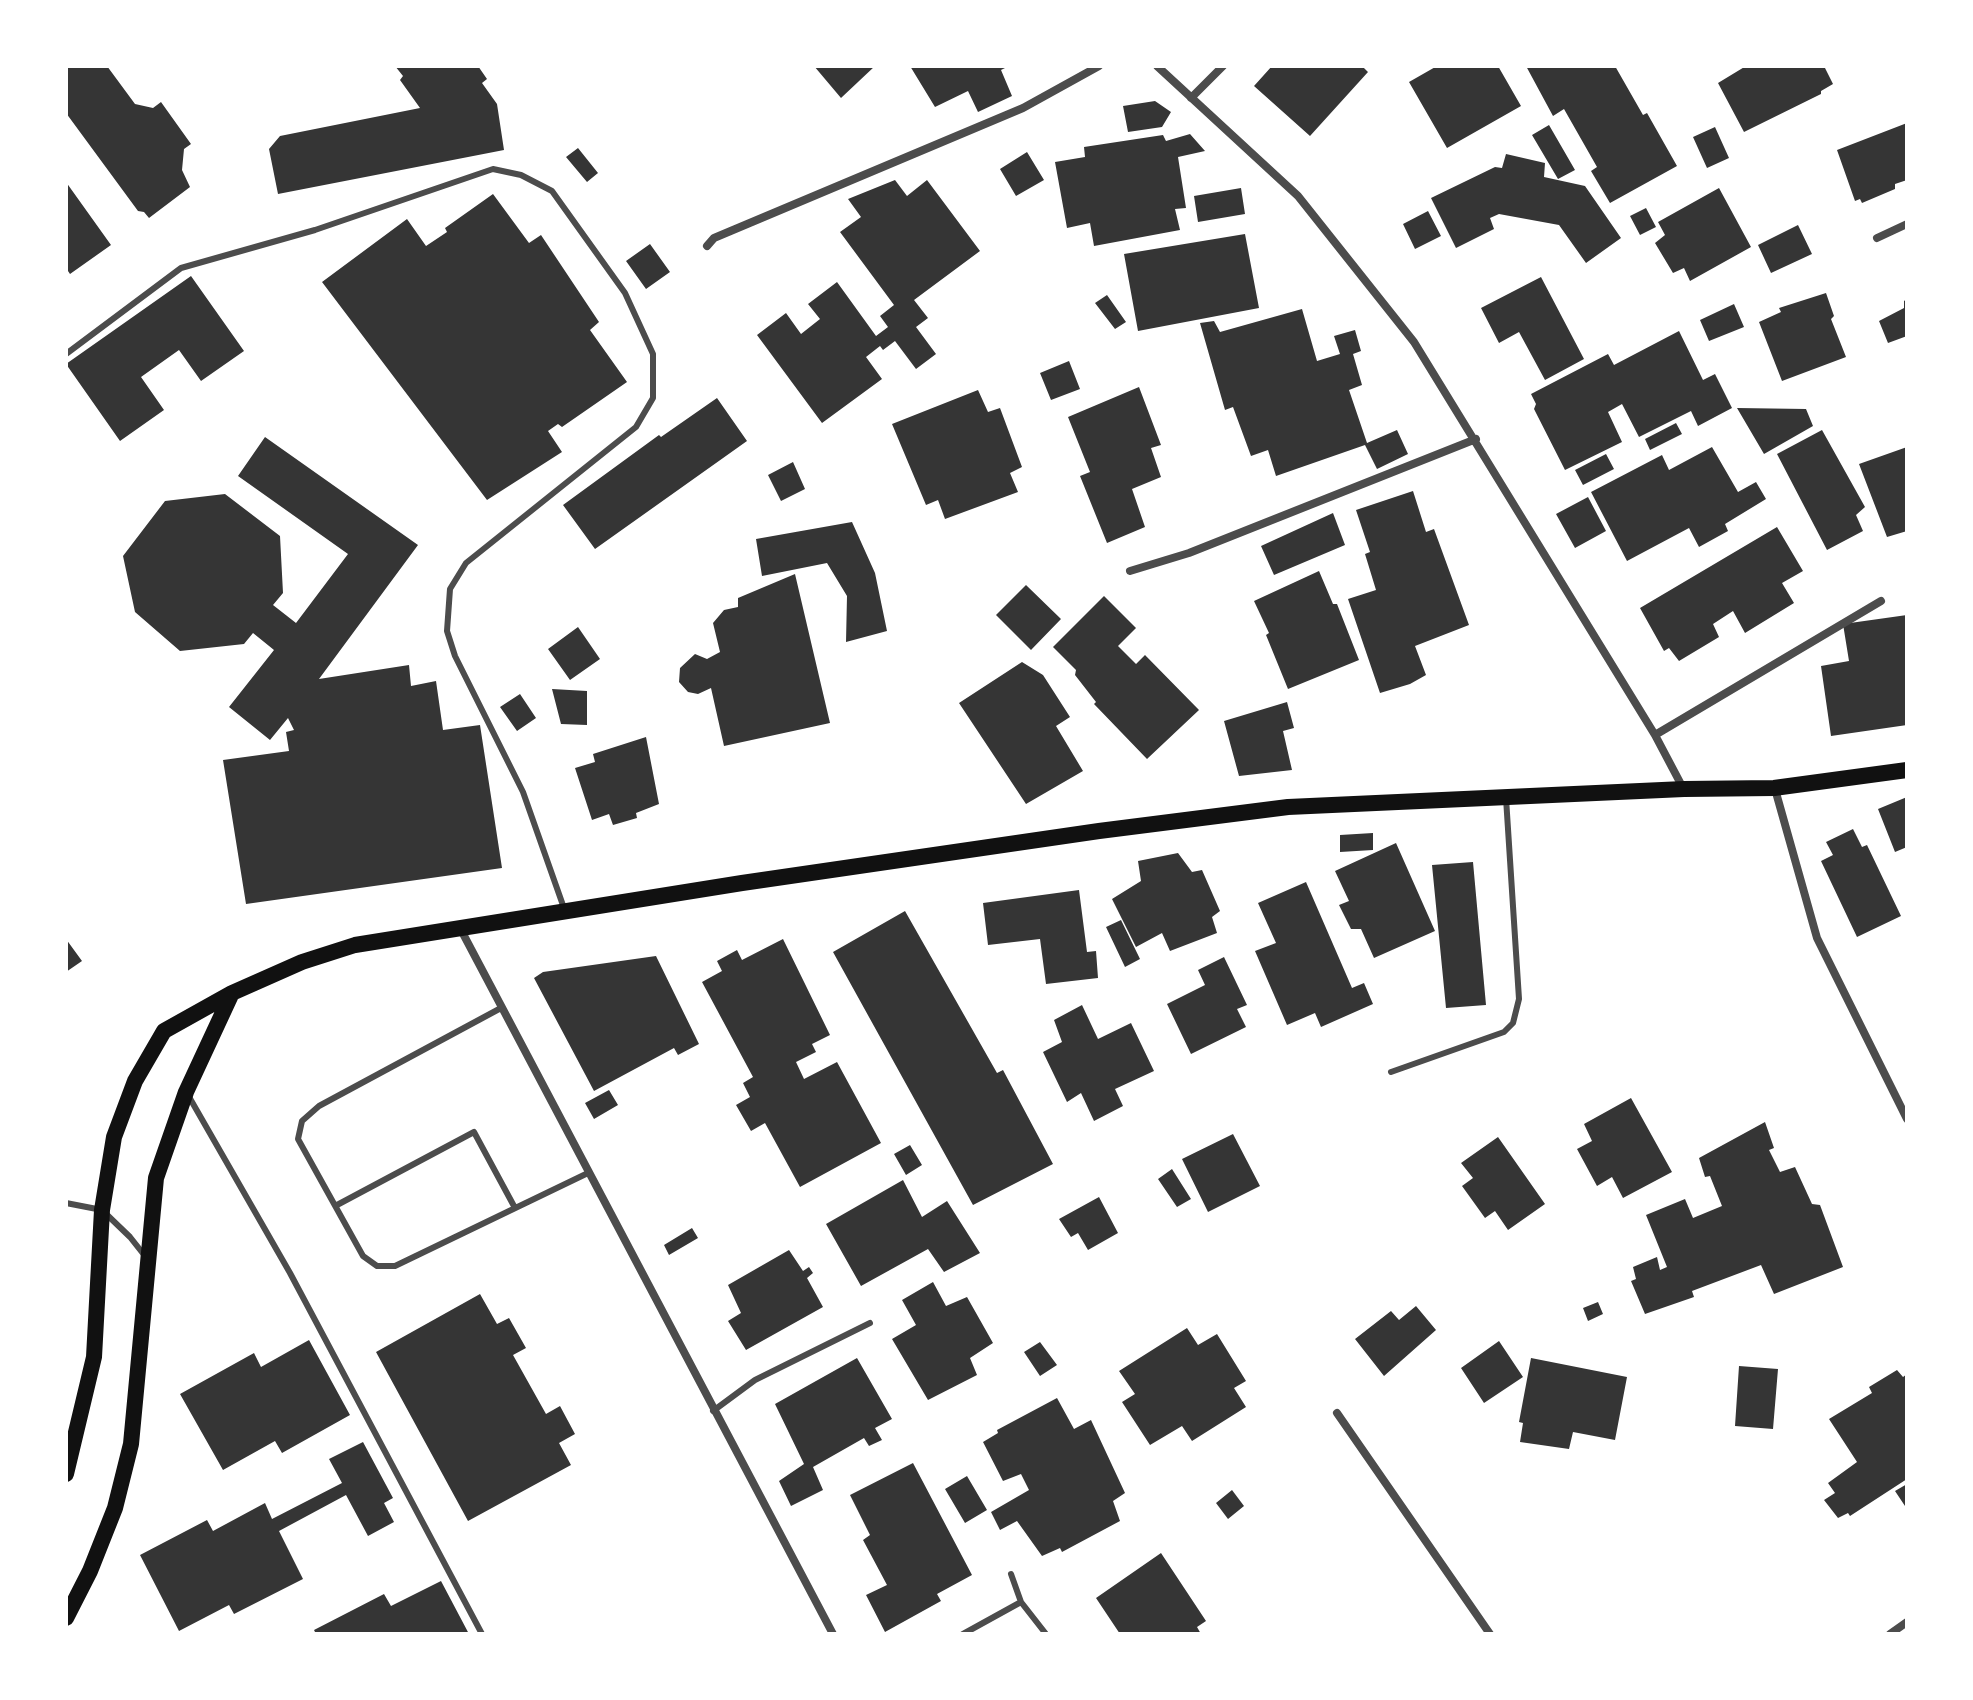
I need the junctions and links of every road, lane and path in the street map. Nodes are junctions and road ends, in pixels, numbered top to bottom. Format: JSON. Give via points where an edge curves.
{"nodes":[{"id":1,"x":1099,"y":66,"type":"edge"},
{"id":2,"x":1157,"y":66,"type":"edge"},
{"id":3,"x":1223,"y":66,"type":"edge"},
{"id":4,"x":1191,"y":98,"type":"junction"},
{"id":5,"x":1907,"y":224,"type":"edge"},
{"id":6,"x":1877,"y":238,"type":"dead end"},
{"id":7,"x":707,"y":246,"type":"dead end"},
{"id":8,"x":66,"y":354,"type":"edge"},
{"id":9,"x":1476,"y":439,"type":"junction"},
{"id":10,"x":1130,"y":571,"type":"dead end"},
{"id":11,"x":1881,"y":601,"type":"dead end"},
{"id":12,"x":1655,"y":735,"type":"junction"},
{"id":13,"x":1907,"y":770,"type":"edge"},
{"id":14,"x":1774,"y":788,"type":"junction"},
{"id":15,"x":1684,"y":789,"type":"junction"},
{"id":16,"x":1506,"y":798,"type":"junction"},
{"id":17,"x":565,"y":911,"type":"junction"},
{"id":18,"x":460,"y":928,"type":"junction"},
{"id":19,"x":232,"y":993,"type":"junction"},
{"id":20,"x":501,"y":1008,"type":"junction"},
{"id":21,"x":1391,"y":1072,"type":"dead end"},
{"id":22,"x":186,"y":1092,"type":"junction"},
{"id":23,"x":1907,"y":1119,"type":"edge"},
{"id":24,"x":588,"y":1173,"type":"junction"},
{"id":25,"x":66,"y":1203,"type":"edge"},
{"id":26,"x":337,"y":1205,"type":"junction"},
{"id":27,"x":515,"y":1208,"type":"junction"},
{"id":28,"x":102,"y":1210,"type":"junction"},
{"id":29,"x":149,"y":1261,"type":"junction"},
{"id":30,"x":870,"y":1323,"type":"dead end"},
{"id":31,"x":713,"y":1411,"type":"junction"},
{"id":32,"x":1337,"y":1413,"type":"dead end"},
{"id":33,"x":66,"y":1474,"type":"edge"},
{"id":34,"x":1011,"y":1574,"type":"dead end"},
{"id":35,"x":1021,"y":1602,"type":"junction"},
{"id":36,"x":66,"y":1618,"type":"edge"},
{"id":37,"x":1907,"y":1622,"type":"edge"},
{"id":38,"x":482,"y":1634,"type":"edge"},
{"id":39,"x":833,"y":1634,"type":"edge"},
{"id":40,"x":963,"y":1634,"type":"edge"},
{"id":41,"x":1046,"y":1634,"type":"edge"},
{"id":42,"x":1490,"y":1634,"type":"edge"},
{"id":43,"x":1890,"y":1634,"type":"edge"}],
"edges":[{"from":1,"to":7,"type":"street","via":[[1023,108],[714,238]]},
{"from":2,"to":4,"type":"street"},
{"from":3,"to":4,"type":"street"},
{"from":4,"to":9,"type":"street","via":[[1298,196],[1414,342]]},
{"from":5,"to":6,"type":"street"},
{"from":8,"to":17,"type":"lane","via":[[181,268],[315,230],[493,169],[521,175],[552,191],[625,293],[653,354],[653,398],[636,427],[466,563],[450,589],[447,631],[523,792]]},
{"from":9,"to":10,"type":"street","via":[[1189,553]]},
{"from":9,"to":12,"type":"street"},
{"from":11,"to":12,"type":"street"},
{"from":12,"to":15,"type":"street"},
{"from":13,"to":14,"type":"main road"},
{"from":14,"to":15,"type":"main road"},
{"from":14,"to":23,"type":"street","via":[[1817,938]]},
{"from":15,"to":16,"type":"main road"},
{"from":16,"to":17,"type":"main road","via":[[1288,807]]},
{"from":16,"to":21,"type":"lane","via":[[1519,999],[1513,1023],[1504,1032]]},
{"from":17,"to":18,"type":"main road"},
{"from":18,"to":19,"type":"main road","via":[[355,945]]},
{"from":18,"to":20,"type":"street"},
{"from":19,"to":22,"type":"main road"},
{"from":19,"to":28,"type":"main road","via":[[164,1031],[135,1081],[114,1137]]},
{"from":20,"to":24,"type":"street"},
{"from":20,"to":26,"type":"lane","via":[[319,1106],[302,1121],[298,1139]]},
{"from":22,"to":29,"type":"main road","via":[[156,1178]]},
{"from":22,"to":38,"type":"lane","via":[[290,1273]]},
{"from":24,"to":27,"type":"lane"},
{"from":24,"to":31,"type":"street"},
{"from":25,"to":28,"type":"lane"},
{"from":26,"to":27,"type":"lane","via":[[363,1256],[377,1266],[395,1266]]},
{"from":26,"to":27,"type":"lane","via":[[474,1132]]},
{"from":28,"to":29,"type":"lane"},
{"from":28,"to":33,"type":"main road","via":[[94,1357]]},
{"from":29,"to":36,"type":"main road","via":[[131,1444],[115,1508]]},
{"from":30,"to":31,"type":"lane","via":[[755,1380]]},
{"from":31,"to":39,"type":"street"},
{"from":32,"to":42,"type":"street"},
{"from":34,"to":35,"type":"lane"},
{"from":35,"to":40,"type":"lane"},
{"from":35,"to":41,"type":"lane"},
{"from":37,"to":43,"type":"street"}]}
